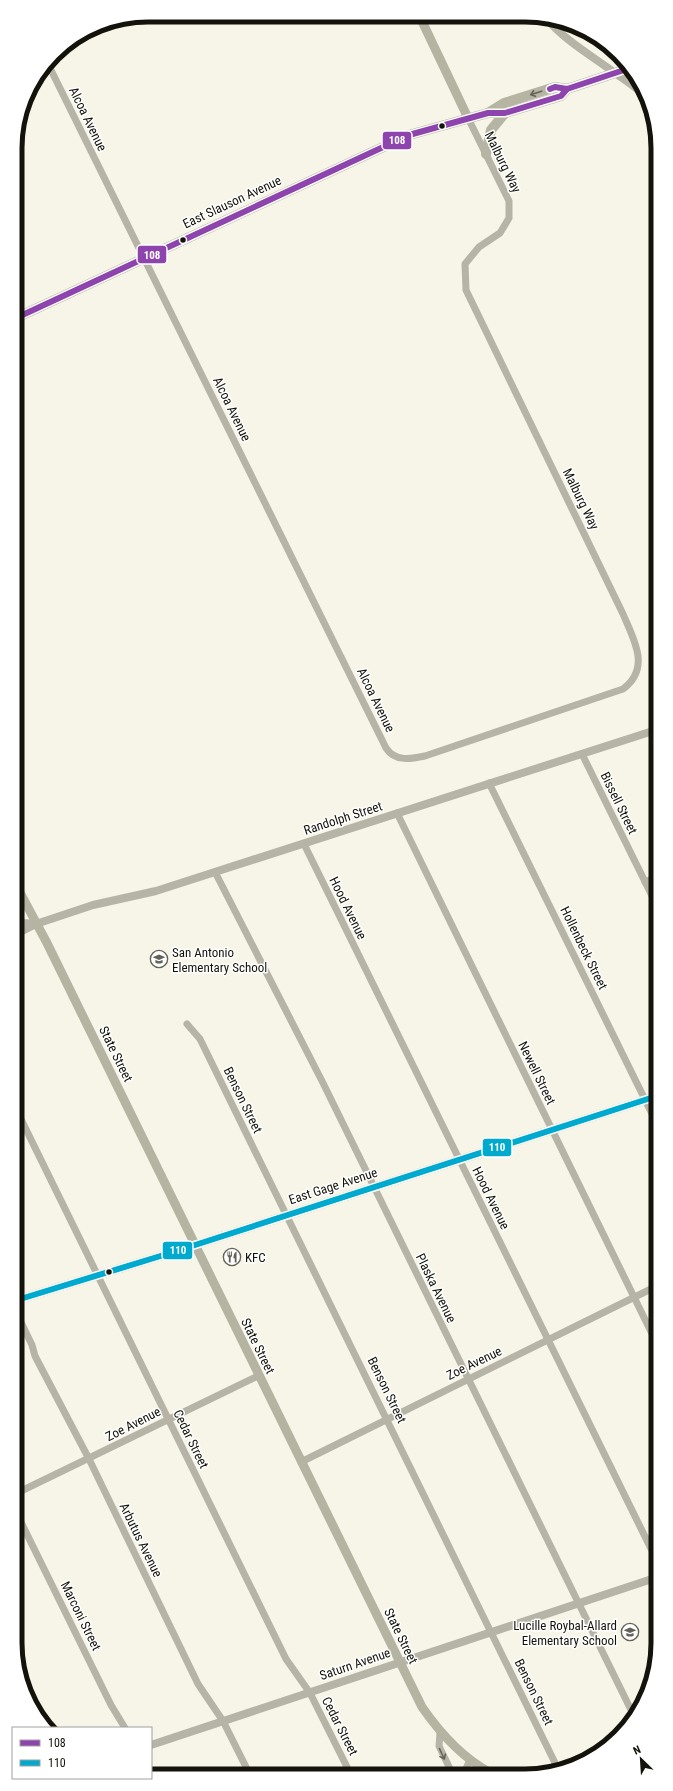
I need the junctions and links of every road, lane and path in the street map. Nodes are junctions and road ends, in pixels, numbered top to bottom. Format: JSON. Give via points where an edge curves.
{"nodes":[{"id":1,"x":422,"y":22,"type":"edge"},
{"id":2,"x":551,"y":24,"type":"edge"},
{"id":3,"x":50,"y":69,"type":"edge"},
{"id":4,"x":624,"y":70,"type":"edge"},
{"id":5,"x":616,"y":73,"type":"junction"},
{"id":6,"x":635,"y":86,"type":"edge"},
{"id":7,"x":567,"y":89,"type":"junction"},
{"id":8,"x":488,"y":113,"type":"junction"},
{"id":9,"x":505,"y":113,"type":"junction"},
{"id":10,"x":465,"y":119,"type":"junction"},
{"id":11,"x":486,"y":154,"type":"junction"},
{"id":12,"x":143,"y":258,"type":"junction"},
{"id":13,"x":22,"y":315,"type":"edge"},
{"id":14,"x":651,"y":732,"type":"edge"},
{"id":15,"x":582,"y":754,"type":"junction"},
{"id":16,"x":402,"y":759,"type":"joint"},
{"id":17,"x":489,"y":783,"type":"junction"},
{"id":18,"x":397,"y":813,"type":"junction"},
{"id":19,"x":304,"y":844,"type":"junction"},
{"id":20,"x":214,"y":872,"type":"junction"},
{"id":21,"x":651,"y":879,"type":"edge"},
{"id":22,"x":645,"y":882,"type":"junction"},
{"id":23,"x":651,"y":894,"type":"edge"},
{"id":24,"x":22,"y":897,"type":"edge"},
{"id":25,"x":22,"y":923,"type":"edge"},
{"id":26,"x":36,"y":924,"type":"junction"},
{"id":27,"x":22,"y":931,"type":"edge"},
{"id":28,"x":187,"y":1024,"type":"dead end"},
{"id":29,"x":651,"y":1098,"type":"edge"},
{"id":30,"x":645,"y":1100,"type":"junction"},
{"id":31,"x":651,"y":1112,"type":"edge"},
{"id":32,"x":22,"y":1121,"type":"edge"},
{"id":33,"x":551,"y":1130,"type":"junction"},
{"id":34,"x":459,"y":1159,"type":"junction"},
{"id":35,"x":373,"y":1187,"type":"junction"},
{"id":36,"x":286,"y":1215,"type":"junction"},
{"id":37,"x":194,"y":1244,"type":"junction"},
{"id":38,"x":97,"y":1275,"type":"junction"},
{"id":39,"x":651,"y":1289,"type":"edge"},
{"id":40,"x":634,"y":1297,"type":"junction"},
{"id":41,"x":22,"y":1298,"type":"edge"},
{"id":42,"x":22,"y":1324,"type":"edge"},
{"id":43,"x":651,"y":1332,"type":"edge"},
{"id":44,"x":548,"y":1340,"type":"junction"},
{"id":45,"x":258,"y":1376,"type":"junction"},
{"id":46,"x":468,"y":1380,"type":"junction"},
{"id":47,"x":387,"y":1419,"type":"junction"},
{"id":48,"x":168,"y":1420,"type":"junction"},
{"id":49,"x":89,"y":1459,"type":"junction"},
{"id":50,"x":301,"y":1462,"type":"junction"},
{"id":51,"x":22,"y":1490,"type":"edge"},
{"id":52,"x":22,"y":1524,"type":"edge"},
{"id":53,"x":651,"y":1549,"type":"edge"},
{"id":54,"x":651,"y":1580,"type":"edge"},
{"id":55,"x":578,"y":1603,"type":"junction"},
{"id":56,"x":491,"y":1631,"type":"junction"},
{"id":57,"x":400,"y":1662,"type":"junction"},
{"id":58,"x":310,"y":1692,"type":"junction"},
{"id":59,"x":631,"y":1710,"type":"edge"},
{"id":60,"x":223,"y":1721,"type":"junction"},
{"id":61,"x":124,"y":1727,"type":"edge"},
{"id":62,"x":440,"y":1733,"type":"junction"},
{"id":63,"x":152,"y":1745,"type":"edge"},
{"id":64,"x":470,"y":1760,"type":"junction"},
{"id":65,"x":557,"y":1765,"type":"edge"},
{"id":66,"x":247,"y":1769,"type":"edge"},
{"id":67,"x":348,"y":1769,"type":"edge"},
{"id":68,"x":450,"y":1769,"type":"edge"},
{"id":69,"x":466,"y":1769,"type":"edge"},
{"id":70,"x":485,"y":1769,"type":"edge"}],
"edges":[{"from":1,"to":10,"type":"main road"},
{"from":2,"to":5,"type":"street"},
{"from":3,"to":12,"type":"street","name":"Alcoa Avenue"},
{"from":4,"to":5,"type":"main road"},
{"from":5,"to":6,"type":"street"},
{"from":5,"to":7,"type":"main road"},
{"from":7,"to":8,"type":"main road","one_way":true,"via":[[555,87],[504,103]]},
{"from":7,"to":9,"type":"main road","via":[[561,96]]},
{"from":8,"to":9,"type":"main road"},
{"from":8,"to":10,"type":"main road","name":"East Slauson Avenue"},
{"from":9,"to":11,"type":"main road","via":[[491,130]]},
{"from":10,"to":11,"type":"street","name":"Malburg Way"},
{"from":10,"to":12,"type":"main road","name":"East Slauson Avenue","via":[[409,135]]},
{"from":11,"to":16,"type":"street","name":"Malburg Way","via":[[509,201],[510,218],[500,233],[479,247],[465,264],[466,290],[623,614],[638,651],[638,673],[632,683],[623,689],[425,756]]},
{"from":12,"to":13,"type":"main road","name":"East Slauson Avenue"},
{"from":12,"to":16,"type":"street","name":"Alcoa Avenue","via":[[386,748]]},
{"from":14,"to":15,"type":"street","name":"Randolph Street"},
{"from":15,"to":17,"type":"street","name":"Randolph Street"},
{"from":15,"to":22,"type":"street","name":"Bissell Street"},
{"from":17,"to":18,"type":"street","name":"Randolph Street"},
{"from":17,"to":30,"type":"street","name":"Hollenbeck Street"},
{"from":18,"to":19,"type":"street","name":"Randolph Street"},
{"from":18,"to":33,"type":"street","name":"Newell Street"},
{"from":19,"to":20,"type":"street","name":"Randolph Street"},
{"from":19,"to":34,"type":"street","name":"Hood Avenue"},
{"from":20,"to":26,"type":"street","name":"Randolph Street"},
{"from":20,"to":35,"type":"street","name":"Plaska Avenue","via":[[323,1083]]},
{"from":21,"to":22,"type":"street"},
{"from":22,"to":23,"type":"street","name":"Bissell Street"},
{"from":24,"to":26,"type":"main road","name":"State Street"},
{"from":25,"to":26,"type":"street","name":"Randolph Street"},
{"from":26,"to":27,"type":"street","name":"Randolph Street"},
{"from":26,"to":37,"type":"main road","name":"State Street"},
{"from":28,"to":36,"type":"street","name":"Benson Street","via":[[200,1039]]},
{"from":29,"to":30,"type":"main road","name":"East Gage Avenue"},
{"from":30,"to":31,"type":"street","name":"Hollenbeck Street"},
{"from":30,"to":33,"type":"main road","name":"East Gage Avenue"},
{"from":32,"to":38,"type":"street","name":"Cedar Street"},
{"from":33,"to":34,"type":"main road","name":"East Gage Avenue"},
{"from":33,"to":40,"type":"street","name":"Newell Street"},
{"from":34,"to":35,"type":"main road","name":"East Gage Avenue"},
{"from":34,"to":44,"type":"street","name":"Hood Avenue"},
{"from":35,"to":36,"type":"main road","name":"East Gage Avenue"},
{"from":35,"to":46,"type":"street","name":"Plaska Avenue"},
{"from":36,"to":37,"type":"main road","name":"East Gage Avenue"},
{"from":36,"to":47,"type":"street","name":"Benson Street"},
{"from":37,"to":38,"type":"main road","name":"East Gage Avenue"},
{"from":37,"to":45,"type":"main road","name":"State Street"},
{"from":38,"to":41,"type":"main road","name":"East Gage Avenue"},
{"from":38,"to":48,"type":"street","name":"Cedar Street"},
{"from":39,"to":40,"type":"street","name":"Zoe Avenue"},
{"from":40,"to":43,"type":"street","name":"Newell Street"},
{"from":40,"to":44,"type":"street","name":"Zoe Avenue"},
{"from":42,"to":49,"type":"street","name":"Arbutus Avenue","via":[[35,1356]]},
{"from":44,"to":46,"type":"street","name":"Zoe Avenue"},
{"from":44,"to":53,"type":"street","name":"Hood Avenue"},
{"from":45,"to":48,"type":"street","name":"Zoe Avenue"},
{"from":45,"to":50,"type":"main road","name":"State Street"},
{"from":46,"to":47,"type":"street","name":"Zoe Avenue"},
{"from":46,"to":55,"type":"street","name":"Plaska Avenue"},
{"from":47,"to":50,"type":"street","name":"Zoe Avenue"},
{"from":47,"to":56,"type":"street","name":"Benson Street"},
{"from":48,"to":49,"type":"street","name":"Zoe Avenue"},
{"from":48,"to":58,"type":"street","name":"Cedar Street","via":[[286,1659]]},
{"from":49,"to":51,"type":"street","name":"Zoe Avenue"},
{"from":49,"to":60,"type":"street","name":"Arbutus Avenue","via":[[198,1684]]},
{"from":50,"to":57,"type":"main road","name":"State Street"},
{"from":52,"to":61,"type":"street","name":"Marconi Street","via":[[111,1705]]},
{"from":54,"to":55,"type":"street","name":"Saturn Avenue"},
{"from":55,"to":56,"type":"street","name":"Saturn Avenue"},
{"from":55,"to":59,"type":"street","name":"Plaska Avenue"},
{"from":56,"to":57,"type":"street","name":"Saturn Avenue"},
{"from":56,"to":65,"type":"street","name":"Benson Street"},
{"from":57,"to":58,"type":"street","name":"Saturn Avenue"},
{"from":57,"to":62,"type":"main road","name":"State Street","via":[[422,1707]]},
{"from":58,"to":60,"type":"street","name":"Saturn Avenue"},
{"from":58,"to":67,"type":"street","name":"Cedar Street"},
{"from":60,"to":63,"type":"street","name":"Saturn Avenue"},
{"from":60,"to":66,"type":"street","name":"Arbutus Avenue"},
{"from":62,"to":64,"type":"main road","name":"State Street"},
{"from":62,"to":68,"type":"street","one_way":true,"via":[[439,1746]]},
{"from":64,"to":69,"type":"street"},
{"from":64,"to":70,"type":"main road","name":"State Street"}]}
